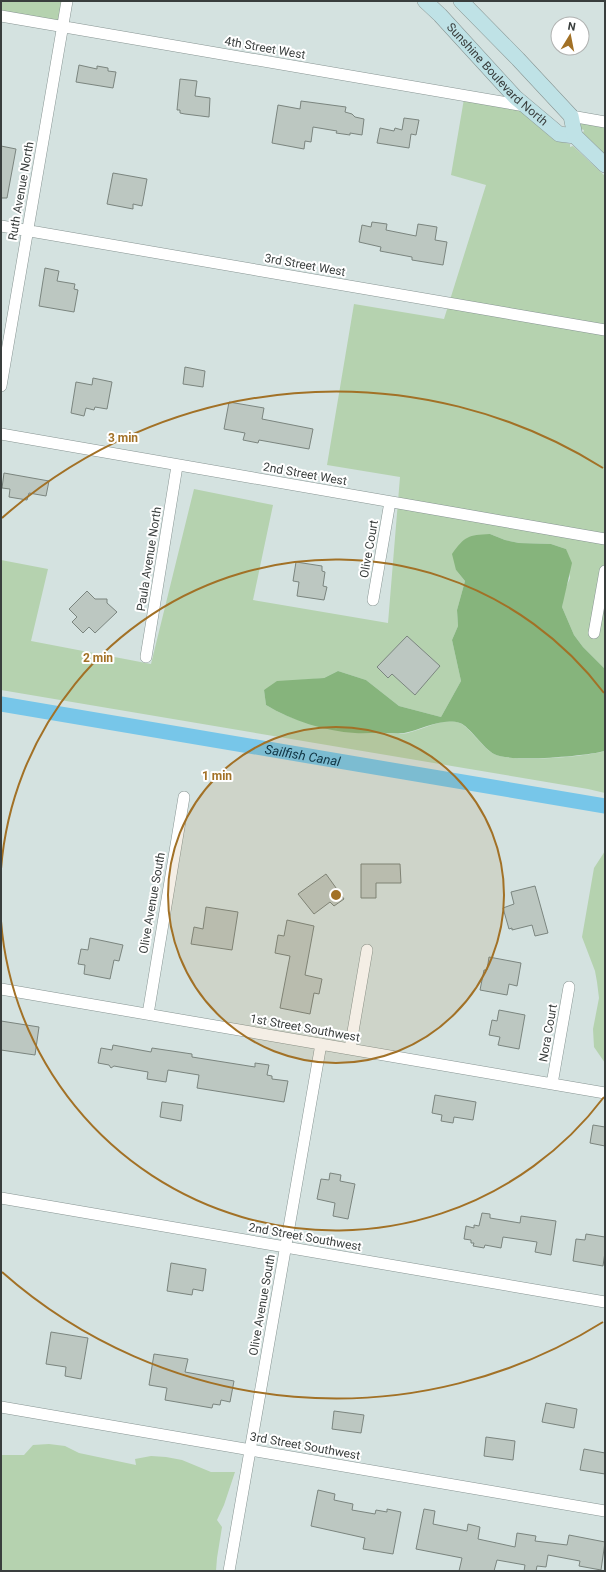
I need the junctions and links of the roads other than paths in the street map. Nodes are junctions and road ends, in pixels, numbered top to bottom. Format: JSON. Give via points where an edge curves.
{"nodes":[{"id":1,"x":67,"y":1,"type":"edge"},
{"id":2,"x":425,"y":1,"type":"edge"},
{"id":3,"x":461,"y":1,"type":"edge"},
{"id":4,"x":1,"y":16,"type":"edge"},
{"id":5,"x":62,"y":27,"type":"junction"},
{"id":6,"x":525,"y":106,"type":"junction"},
{"id":7,"x":571,"y":116,"type":"junction"},
{"id":8,"x":605,"y":122,"type":"edge"},
{"id":9,"x":575,"y":136,"type":"junction"},
{"id":10,"x":605,"y":165,"type":"edge"},
{"id":11,"x":1,"y":226,"type":"edge"},
{"id":12,"x":27,"y":231,"type":"junction"},
{"id":13,"x":605,"y":330,"type":"edge"},
{"id":14,"x":1,"y":386,"type":"edge"},
{"id":15,"x":1,"y":434,"type":"edge"},
{"id":16,"x":177,"y":466,"type":"junction"},
{"id":17,"x":390,"y":502,"type":"junction"},
{"id":18,"x":605,"y":540,"type":"edge"},
{"id":19,"x":605,"y":571,"type":"edge"},
{"id":20,"x":373,"y":600,"type":"dead end"},
{"id":21,"x":594,"y":633,"type":"dead end"},
{"id":22,"x":146,"y":657,"type":"dead end"},
{"id":23,"x":184,"y":797,"type":"dead end"},
{"id":24,"x":367,"y":950,"type":"dead end"},
{"id":25,"x":569,"y":987,"type":"dead end"},
{"id":26,"x":1,"y":989,"type":"edge"},
{"id":27,"x":148,"y":1014,"type":"junction"},
{"id":28,"x":321,"y":1044,"type":"junction"},
{"id":29,"x":350,"y":1049,"type":"junction"},
{"id":30,"x":552,"y":1084,"type":"junction"},
{"id":31,"x":605,"y":1093,"type":"edge"},
{"id":32,"x":1,"y":1198,"type":"edge"},
{"id":33,"x":286,"y":1247,"type":"junction"},
{"id":34,"x":605,"y":1302,"type":"edge"},
{"id":35,"x":1,"y":1407,"type":"edge"},
{"id":36,"x":250,"y":1450,"type":"junction"},
{"id":37,"x":605,"y":1511,"type":"edge"},
{"id":38,"x":229,"y":1571,"type":"edge"}],
"edges":[{"from":1,"to":5,"type":"street","name":"Ruth Avenue North"},
{"from":2,"to":6,"type":"street","name":"Sunshine Boulevard North"},
{"from":3,"to":7,"type":"street","name":"Sunshine Boulevard North"},
{"from":4,"to":5,"type":"street","name":"4th Street West"},
{"from":5,"to":6,"type":"street","name":"4th Street West"},
{"from":5,"to":12,"type":"street","name":"Ruth Avenue North"},
{"from":6,"to":9,"type":"street","name":"Sunshine Boulevard North","via":[[559,134]]},
{"from":7,"to":8,"type":"street"},
{"from":7,"to":9,"type":"street"},
{"from":9,"to":10,"type":"street"},
{"from":11,"to":12,"type":"street","name":"3rd Street West"},
{"from":12,"to":13,"type":"street","name":"3rd Street West"},
{"from":12,"to":14,"type":"street","name":"Ruth Avenue North"},
{"from":15,"to":16,"type":"street","name":"2nd Street West"},
{"from":16,"to":17,"type":"street","name":"2nd Street West"},
{"from":16,"to":22,"type":"street","name":"Paula Avenue North"},
{"from":17,"to":18,"type":"street","name":"2nd Street West"},
{"from":17,"to":20,"type":"street","name":"Olive Court"},
{"from":19,"to":21,"type":"street"},
{"from":23,"to":27,"type":"street","name":"Olive Avenue South"},
{"from":24,"to":29,"type":"street"},
{"from":25,"to":30,"type":"street","name":"Nora Court"},
{"from":26,"to":27,"type":"street","name":"1st Street Southwest"},
{"from":27,"to":28,"type":"street","name":"1st Street Southwest"},
{"from":28,"to":29,"type":"street","name":"1st Street Southwest"},
{"from":28,"to":33,"type":"street","name":"Olive Avenue South"},
{"from":29,"to":30,"type":"street","name":"1st Street Southwest"},
{"from":30,"to":31,"type":"street","name":"1st Street Southwest"},
{"from":32,"to":33,"type":"street","name":"2nd Street Southwest"},
{"from":33,"to":34,"type":"street","name":"2nd Street Southwest"},
{"from":33,"to":36,"type":"street","name":"Olive Avenue South"},
{"from":35,"to":36,"type":"street","name":"3rd Street Southwest"},
{"from":36,"to":37,"type":"street","name":"3rd Street Southwest"},
{"from":36,"to":38,"type":"street","name":"Olive Avenue South"}]}
